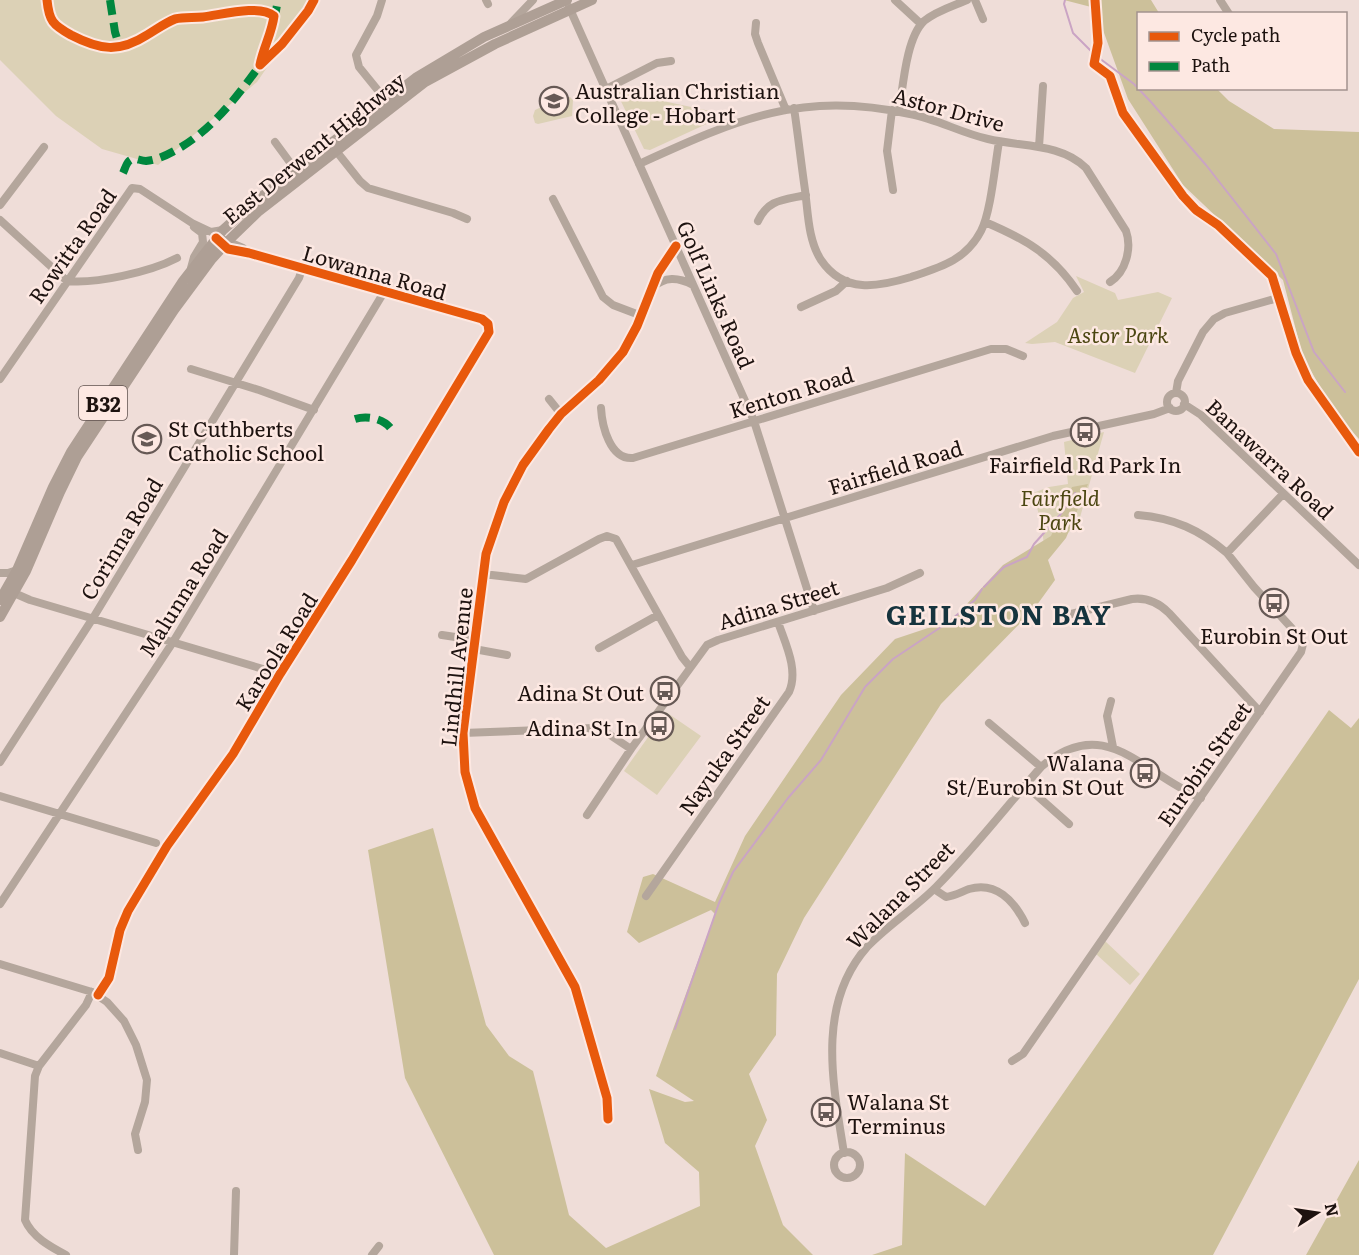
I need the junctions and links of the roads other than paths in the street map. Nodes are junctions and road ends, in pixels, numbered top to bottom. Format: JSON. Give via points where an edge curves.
{"nodes":[{"id":1,"x":382,"y":0,"type":"edge"},
{"id":2,"x":533,"y":0,"type":"edge"},
{"id":3,"x":592,"y":0,"type":"edge"},
{"id":4,"x":895,"y":0,"type":"edge"},
{"id":5,"x":967,"y":0,"type":"edge"},
{"id":6,"x":975,"y":0,"type":"edge"},
{"id":7,"x":1095,"y":0,"type":"edge"},
{"id":8,"x":567,"y":3,"type":"edge"},
{"id":9,"x":983,"y":19,"type":"dead end"},
{"id":10,"x":756,"y":23,"type":"dead end"},
{"id":11,"x":921,"y":24,"type":"junction"},
{"id":12,"x":1097,"y":24,"type":"dead end"},
{"id":13,"x":506,"y":28,"type":"junction"},
{"id":14,"x":671,"y":62,"type":"dead end"},
{"id":15,"x":1043,"y":86,"type":"dead end"},
{"id":16,"x":606,"y":89,"type":"junction"},
{"id":17,"x":389,"y":103,"type":"junction"},
{"id":18,"x":790,"y":109,"type":"junction"},
{"id":19,"x":896,"y":111,"type":"junction"},
{"id":20,"x":275,"y":142,"type":"dead end"},
{"id":21,"x":999,"y":142,"type":"junction"},
{"id":22,"x":44,"y":147,"type":"dead end"},
{"id":23,"x":333,"y":147,"type":"junction"},
{"id":24,"x":1039,"y":147,"type":"junction"},
{"id":25,"x":639,"y":164,"type":"junction"},
{"id":26,"x":299,"y":174,"type":"junction"},
{"id":27,"x":893,"y":190,"type":"dead end"},
{"id":28,"x":806,"y":195,"type":"junction"},
{"id":29,"x":553,"y":199,"type":"dead end"},
{"id":30,"x":0,"y":205,"type":"edge"},
{"id":31,"x":467,"y":219,"type":"dead end"},
{"id":32,"x":0,"y":220,"type":"edge"},
{"id":33,"x":758,"y":221,"type":"dead end"},
{"id":34,"x":985,"y":222,"type":"junction"},
{"id":35,"x":192,"y":223,"type":"junction"},
{"id":36,"x":1218,"y":225,"type":"dead end"},
{"id":37,"x":223,"y":239,"type":"junction"},
{"id":38,"x":676,"y":246,"type":"junction"},
{"id":39,"x":177,"y":258,"type":"dead end"},
{"id":40,"x":302,"y":269,"type":"junction"},
{"id":41,"x":190,"y":271,"type":"junction"},
{"id":42,"x":67,"y":281,"type":"junction"},
{"id":43,"x":847,"y":281,"type":"junction"},
{"id":44,"x":1110,"y":282,"type":"dead end"},
{"id":45,"x":694,"y":286,"type":"junction"},
{"id":46,"x":651,"y":290,"type":"junction"},
{"id":47,"x":1077,"y":291,"type":"dead end"},
{"id":48,"x":384,"y":292,"type":"junction"},
{"id":49,"x":1278,"y":298,"type":"junction"},
{"id":50,"x":801,"y":307,"type":"dead end"},
{"id":51,"x":642,"y":316,"type":"junction"},
{"id":52,"x":489,"y":327,"type":"joint"},
{"id":53,"x":1023,"y":356,"type":"dead end"},
{"id":54,"x":191,"y":369,"type":"dead end"},
{"id":55,"x":0,"y":379,"type":"edge"},
{"id":56,"x":236,"y":383,"type":"junction"},
{"id":57,"x":1176,"y":393,"type":"junction"},
{"id":58,"x":549,"y":399,"type":"dead end"},
{"id":59,"x":1184,"y":404,"type":"junction"},
{"id":60,"x":601,"y":408,"type":"dead end"},
{"id":61,"x":1170,"y":408,"type":"junction"},
{"id":62,"x":314,"y":410,"type":"junction"},
{"id":63,"x":561,"y":414,"type":"junction"},
{"id":64,"x":754,"y":421,"type":"junction"},
{"id":65,"x":1359,"y":452,"type":"edge"},
{"id":66,"x":1283,"y":494,"type":"junction"},
{"id":67,"x":1138,"y":515,"type":"dead end"},
{"id":68,"x":785,"y":518,"type":"junction"},
{"id":69,"x":1227,"y":553,"type":"junction"},
{"id":70,"x":632,"y":565,"type":"junction"},
{"id":71,"x":1359,"y":565,"type":"edge"},
{"id":72,"x":17,"y":570,"type":"junction"},
{"id":73,"x":0,"y":573,"type":"edge"},
{"id":74,"x":920,"y":573,"type":"dead end"},
{"id":75,"x":483,"y":574,"type":"junction"},
{"id":76,"x":14,"y":593,"type":"junction"},
{"id":77,"x":0,"y":597,"type":"edge"},
{"id":78,"x":814,"y":611,"type":"junction"},
{"id":79,"x":658,"y":615,"type":"junction"},
{"id":80,"x":0,"y":616,"type":"edge"},
{"id":81,"x":1063,"y":616,"type":"dead end"},
{"id":82,"x":93,"y":618,"type":"junction"},
{"id":83,"x":778,"y":622,"type":"junction"},
{"id":84,"x":442,"y":635,"type":"dead end"},
{"id":85,"x":475,"y":640,"type":"junction"},
{"id":86,"x":173,"y":642,"type":"junction"},
{"id":87,"x":599,"y":648,"type":"dead end"},
{"id":88,"x":474,"y":649,"type":"junction"},
{"id":89,"x":507,"y":655,"type":"dead end"},
{"id":90,"x":690,"y":667,"type":"junction"},
{"id":91,"x":280,"y":674,"type":"junction"},
{"id":92,"x":1111,"y":702,"type":"dead end"},
{"id":93,"x":1260,"y":712,"type":"junction"},
{"id":94,"x":989,"y":723,"type":"dead end"},
{"id":95,"x":463,"y":733,"type":"junction"},
{"id":96,"x":1113,"y":747,"type":"junction"},
{"id":97,"x":632,"y":749,"type":"junction"},
{"id":98,"x":0,"y":762,"type":"edge"},
{"id":99,"x":1041,"y":767,"type":"junction"},
{"id":100,"x":1025,"y":785,"type":"junction"},
{"id":101,"x":0,"y":796,"type":"edge"},
{"id":102,"x":1201,"y":798,"type":"junction"},
{"id":103,"x":60,"y":814,"type":"junction"},
{"id":104,"x":587,"y":815,"type":"dead end"},
{"id":105,"x":1069,"y":824,"type":"dead end"},
{"id":106,"x":156,"y":843,"type":"dead end"},
{"id":107,"x":934,"y":889,"type":"junction"},
{"id":108,"x":646,"y":896,"type":"dead end"},
{"id":109,"x":0,"y":904,"type":"edge"},
{"id":110,"x":1025,"y":923,"type":"dead end"},
{"id":111,"x":0,"y":964,"type":"edge"},
{"id":112,"x":95,"y":993,"type":"junction"},
{"id":113,"x":0,"y":1053,"type":"edge"},
{"id":114,"x":1012,"y":1061,"type":"dead end"},
{"id":115,"x":39,"y":1066,"type":"junction"},
{"id":116,"x":608,"y":1119,"type":"dead end"},
{"id":117,"x":138,"y":1150,"type":"dead end"},
{"id":118,"x":843,"y":1152,"type":"dead end"},
{"id":119,"x":236,"y":1191,"type":"dead end"},
{"id":120,"x":379,"y":1246,"type":"dead end"},
{"id":121,"x":66,"y":1255,"type":"edge"},
{"id":122,"x":234,"y":1255,"type":"edge"},
{"id":123,"x":372,"y":1255,"type":"edge"}],
"edges":[{"from":1,"to":17,"type":"street","via":[[356,56],[359,67]]},
{"from":2,"to":13,"type":"street"},
{"from":3,"to":8,"type":"main road","name":"East Derwent Highway","number":"B32"},
{"from":4,"to":11,"type":"street"},
{"from":5,"to":11,"type":"street"},
{"from":6,"to":9,"type":"street"},
{"from":7,"to":12,"type":"street"},
{"from":8,"to":13,"type":"main road","name":"East Derwent Highway","number":"B32"},
{"from":8,"to":16,"type":"street","name":"Golf Links Road"},
{"from":8,"to":17,"type":"main road","name":"East Derwent Highway","number":"B32"},
{"from":10,"to":18,"type":"street","via":[[758,43]]},
{"from":11,"to":19,"type":"street","via":[[912,40]]},
{"from":13,"to":17,"type":"main road","name":"East Derwent Highway","number":"B32","via":[[458,51],[417,77]]},
{"from":14,"to":16,"type":"street","via":[[657,63]]},
{"from":15,"to":24,"type":"street"},
{"from":16,"to":25,"type":"street","name":"Golf Links Road"},
{"from":17,"to":23,"type":"main road","name":"East Derwent Highway","number":"B32"},
{"from":18,"to":19,"type":"street","name":"Astor Drive","via":[[848,105]]},
{"from":18,"to":25,"type":"street","name":"Astor Drive","via":[[714,130]]},
{"from":18,"to":28,"type":"street"},
{"from":19,"to":21,"type":"street","name":"Astor Drive"},
{"from":19,"to":27,"type":"street","via":[[887,151]]},
{"from":20,"to":26,"type":"street"},
{"from":21,"to":24,"type":"street","name":"Astor Drive"},
{"from":21,"to":34,"type":"street"},
{"from":22,"to":30,"type":"street"},
{"from":23,"to":26,"type":"main road","name":"East Derwent Highway","number":"B32"},
{"from":23,"to":31,"type":"street","via":[[368,188]]},
{"from":24,"to":44,"type":"street","name":"Astor Drive","via":[[1079,161],[1126,231],[1128,252],[1119,273]]},
{"from":25,"to":38,"type":"street","name":"Golf Links Road"},
{"from":26,"to":37,"type":"main road","name":"East Derwent Highway","number":"B32"},
{"from":28,"to":33,"type":"street","via":[[771,204]]},
{"from":28,"to":43,"type":"street","via":[[812,239],[820,257],[831,271]]},
{"from":29,"to":51,"type":"street","via":[[603,297]]},
{"from":32,"to":42,"type":"street"},
{"from":34,"to":43,"type":"street","via":[[968,249],[945,266],[880,286]]},
{"from":34,"to":47,"type":"street","via":[[1040,250]]},
{"from":35,"to":37,"type":"street","name":"Rowitta Road"},
{"from":35,"to":41,"type":"street","via":[[202,233],[203,242]]},
{"from":35,"to":42,"type":"street","name":"Rowitta Road","via":[[140,189],[132,188]]},
{"from":36,"to":49,"type":"street","via":[[1269,272]]},
{"from":37,"to":40,"type":"street","name":"Lowanna Road","via":[[249,253]]},
{"from":37,"to":41,"type":"main road","name":"East Derwent Highway","number":"B32"},
{"from":37,"to":76,"type":"main road","name":"East Derwent Highway","number":"B32","via":[[77,457]]},
{"from":38,"to":45,"type":"street","name":"Golf Links Road"},
{"from":38,"to":46,"type":"street","name":"Lindhill Avenue"},
{"from":39,"to":42,"type":"street","via":[[143,271]]},
{"from":40,"to":48,"type":"street","name":"Lowanna Road"},
{"from":40,"to":56,"type":"street","name":"Corinna Road"},
{"from":41,"to":72,"type":"main road","name":"East Derwent Highway","number":"B32","via":[[71,452]]},
{"from":42,"to":55,"type":"street","name":"Rowitta Road"},
{"from":43,"to":50,"type":"street","via":[[836,291]]},
{"from":45,"to":46,"type":"street","via":[[685,280],[671,279],[659,282]]},
{"from":45,"to":64,"type":"street","name":"Golf Links Road"},
{"from":46,"to":51,"type":"street","name":"Lindhill Avenue"},
{"from":48,"to":52,"type":"street","name":"Lowanna Road","via":[[482,319]]},
{"from":48,"to":62,"type":"street","name":"Malunna Road"},
{"from":49,"to":57,"type":"street","via":[[1214,319],[1203,332],[1178,381]]},
{"from":49,"to":65,"type":"street","via":[[1308,380]]},
{"from":51,"to":63,"type":"street","name":"Lindhill Avenue","via":[[611,367]]},
{"from":52,"to":91,"type":"street","name":"Karoola Road","via":[[460,382]]},
{"from":53,"to":64,"type":"street","name":"Kenton Road","via":[[991,349]]},
{"from":54,"to":56,"type":"street"},
{"from":56,"to":62,"type":"street"},
{"from":56,"to":82,"type":"street","name":"Corinna Road"},
{"from":57,"to":59,"type":"street","via":[[1183,396]]},
{"from":57,"to":61,"type":"street","via":[[1168,397]]},
{"from":58,"to":63,"type":"street"},
{"from":59,"to":61,"type":"street","via":[[1177,410]]},
{"from":59,"to":66,"type":"street","name":"Banawarra Road","via":[[1201,415]]},
{"from":60,"to":64,"type":"street","name":"Kenton Road","via":[[603,426],[615,451],[628,458]]},
{"from":61,"to":68,"type":"street","name":"Fairfield Road","via":[[1053,436]]},
{"from":62,"to":86,"type":"street","name":"Malunna Road"},
{"from":63,"to":75,"type":"street","name":"Lindhill Avenue","via":[[513,483],[490,538]]},
{"from":64,"to":68,"type":"street","name":"Golf Links Road"},
{"from":66,"to":69,"type":"street"},
{"from":66,"to":71,"type":"street","name":"Banawarra Road"},
{"from":67,"to":69,"type":"street","via":[[1185,524]]},
{"from":68,"to":70,"type":"street","name":"Fairfield Road"},
{"from":68,"to":78,"type":"street","name":"Golf Links Road"},
{"from":69,"to":93,"type":"street","name":"Eurobin Street","via":[[1303,644]]},
{"from":70,"to":75,"type":"street","via":[[616,539],[607,536],[526,579]]},
{"from":70,"to":79,"type":"street"},
{"from":72,"to":73,"type":"street"},
{"from":72,"to":77,"type":"main road","name":"East Derwent Highway","number":"B32"},
{"from":74,"to":78,"type":"street","name":"Adina Street"},
{"from":75,"to":85,"type":"street","name":"Lindhill Avenue"},
{"from":76,"to":80,"type":"main road","name":"East Derwent Highway","number":"B32"},
{"from":76,"to":82,"type":"street"},
{"from":78,"to":83,"type":"street","name":"Adina Street"},
{"from":79,"to":87,"type":"street"},
{"from":79,"to":90,"type":"street"},
{"from":81,"to":93,"type":"street","via":[[1132,599],[1156,604],[1169,613]]},
{"from":82,"to":86,"type":"street"},
{"from":82,"to":98,"type":"street","name":"Corinna Road"},
{"from":83,"to":90,"type":"street","name":"Adina Street","via":[[711,643]]},
{"from":83,"to":108,"type":"street","name":"Nayuka Street","via":[[792,668],[791,687]]},
{"from":84,"to":85,"type":"street","name":"Lindhill Avenue"},
{"from":85,"to":88,"type":"street","name":"Lindhill Avenue"},
{"from":86,"to":91,"type":"street"},
{"from":86,"to":103,"type":"street","name":"Malunna Road"},
{"from":88,"to":89,"type":"street","name":"Lindhill Avenue"},
{"from":88,"to":95,"type":"street","name":"Lindhill Avenue"},
{"from":90,"to":97,"type":"street","name":"Adina Street"},
{"from":91,"to":112,"type":"street","name":"Karoola Road","via":[[233,754],[167,846],[124,918],[109,978]]},
{"from":92,"to":96,"type":"street","via":[[1107,716]]},
{"from":93,"to":102,"type":"street","name":"Eurobin Street"},
{"from":94,"to":99,"type":"street"},
{"from":95,"to":97,"type":"street","via":[[594,728]]},
{"from":95,"to":116,"type":"street","name":"Lindhill Avenue","via":[[465,772],[475,808],[575,987],[607,1098]]},
{"from":96,"to":99,"type":"street","name":"Walana Street","via":[[1090,745],[1070,749]]},
{"from":96,"to":102,"type":"street","name":"Walana Street"},
{"from":97,"to":104,"type":"street","name":"Adina Street"},
{"from":99,"to":100,"type":"street","name":"Walana Street"},
{"from":100,"to":105,"type":"street"},
{"from":100,"to":107,"type":"street","name":"Walana Street"},
{"from":101,"to":103,"type":"street"},
{"from":102,"to":114,"type":"street","name":"Eurobin Street","via":[[1023,1054]]},
{"from":103,"to":106,"type":"street"},
{"from":103,"to":109,"type":"street","name":"Malunna Road"},
{"from":107,"to":110,"type":"street","via":[[946,897],[972,888],[996,891],[1013,902]]},
{"from":107,"to":118,"type":"street","name":"Walana Street","via":[[868,946],[841,991],[834,1016],[832,1048]]},
{"from":111,"to":112,"type":"street"},
{"from":112,"to":115,"type":"street","name":"Karoola Road"},
{"from":112,"to":117,"type":"street","via":[[116,1011],[131,1032],[145,1072],[146,1094],[135,1134]]},
{"from":113,"to":115,"type":"street"},
{"from":115,"to":121,"type":"street","name":"Karoola Road","via":[[25,1220],[48,1245]]},
{"from":119,"to":122,"type":"street"},
{"from":120,"to":123,"type":"street"}]}
